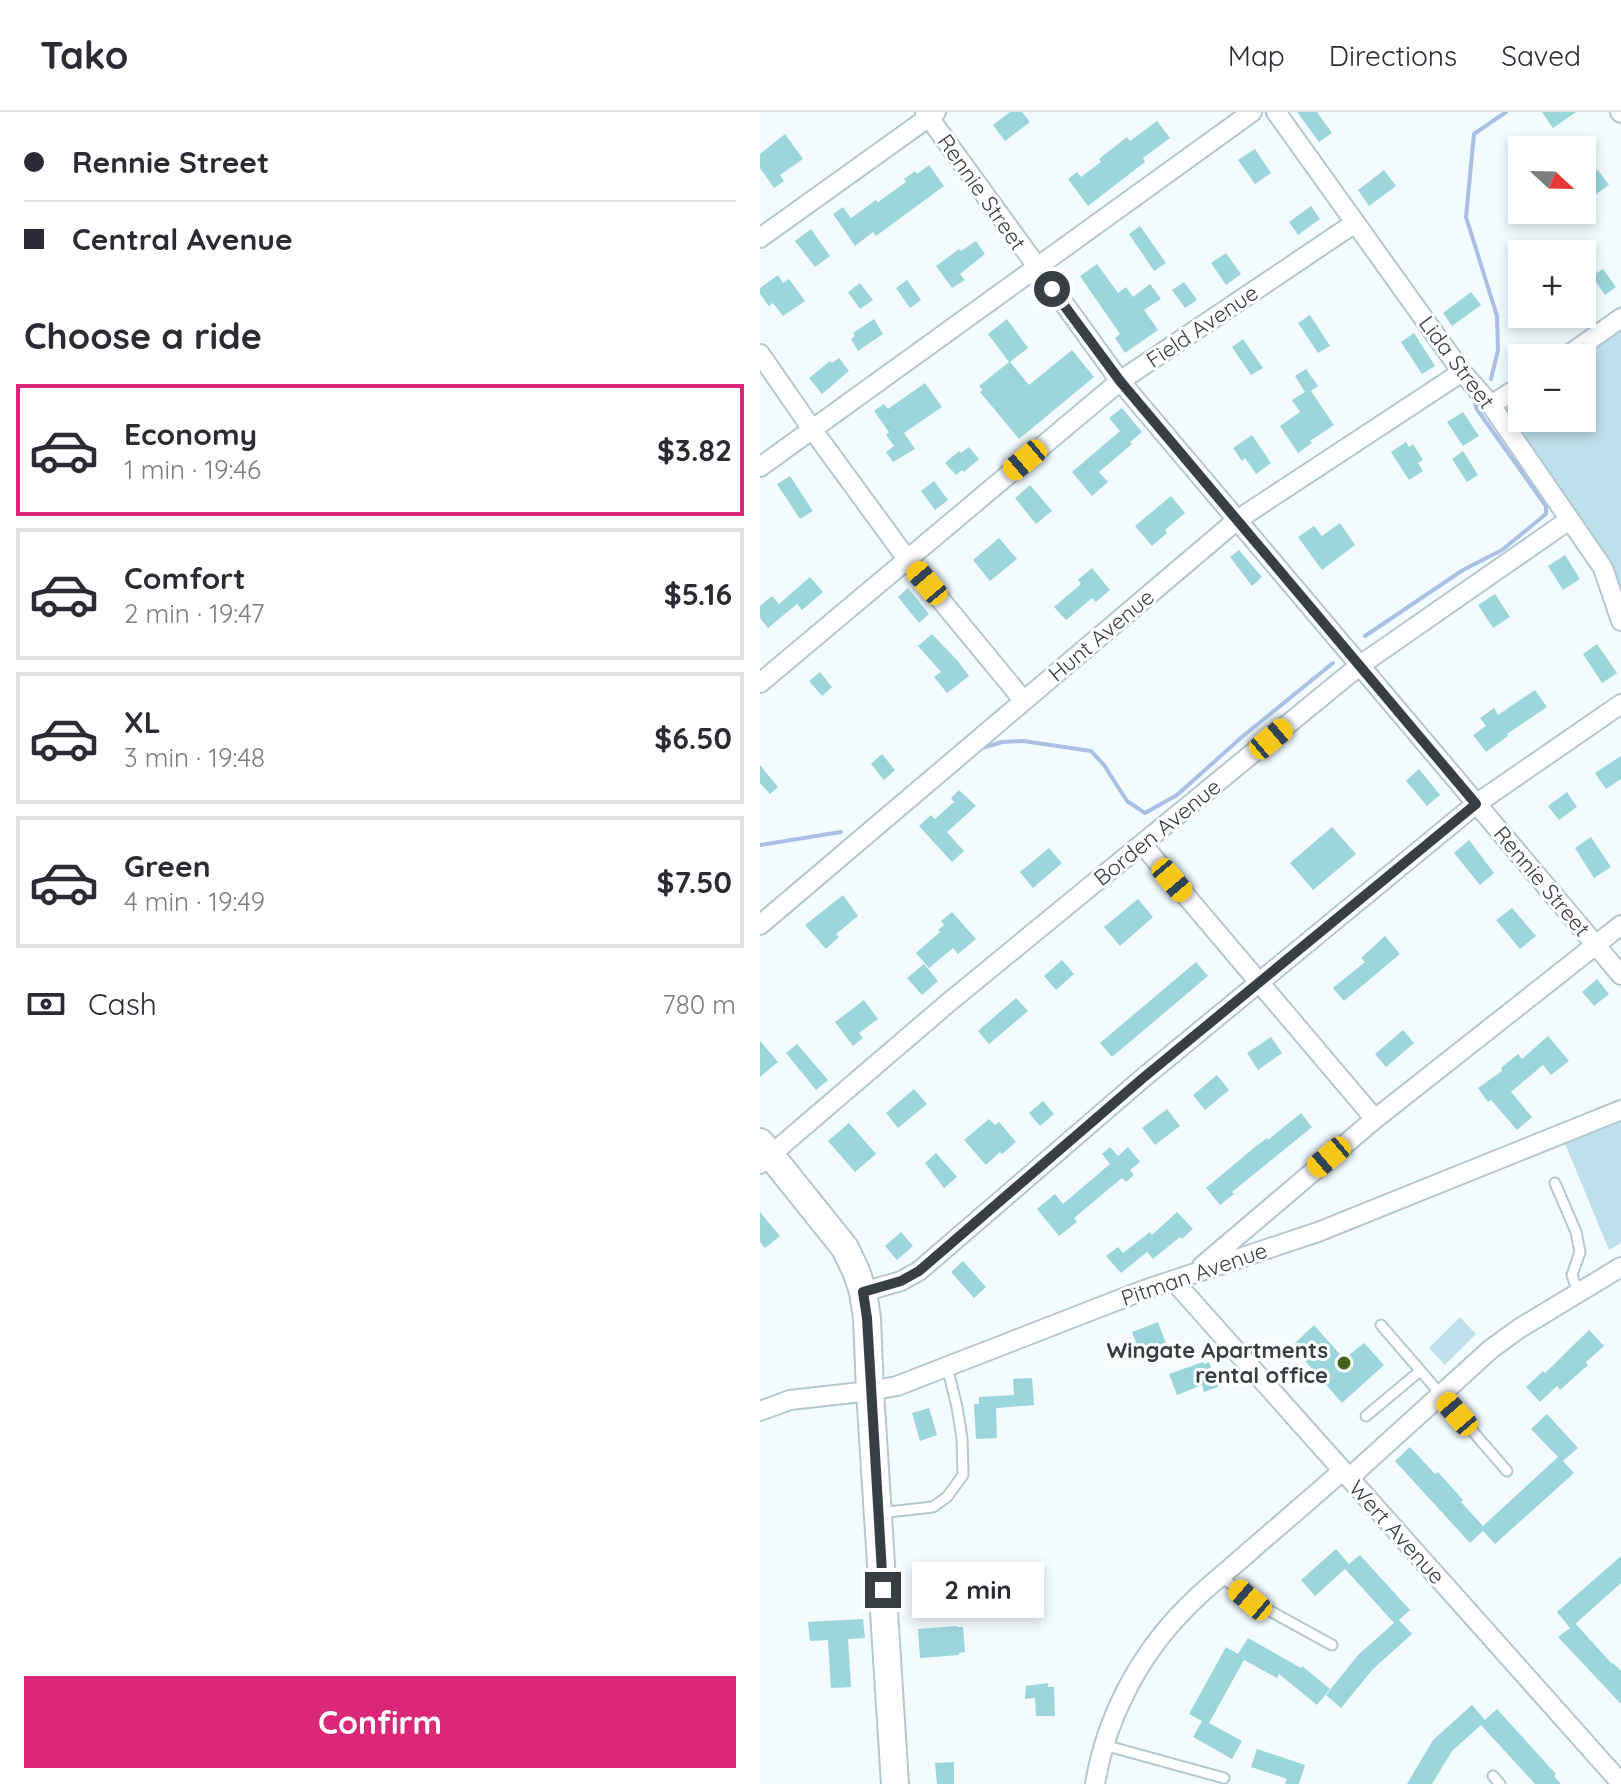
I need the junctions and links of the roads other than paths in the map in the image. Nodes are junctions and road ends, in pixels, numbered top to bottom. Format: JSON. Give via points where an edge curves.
{"nodes":[{"id":1,"x":1252,"y":112,"type":"edge"},
{"id":2,"x":1276,"y":112,"type":"edge"},
{"id":3,"x":930,"y":114,"type":"edge"},
{"id":4,"x":1355,"y":223,"type":"junction"},
{"id":5,"x":760,"y":238,"type":"edge"},
{"id":6,"x":1035,"y":266,"type":"junction"},
{"id":7,"x":1621,"y":318,"type":"edge"},
{"id":8,"x":1584,"y":344,"type":"edge"},
{"id":9,"x":760,"y":354,"type":"edge"},
{"id":10,"x":1462,"y":372,"type":"junction"},
{"id":11,"x":1120,"y":381,"type":"junction"},
{"id":12,"x":1508,"y":394,"type":"edge"},
{"id":13,"x":1491,"y":405,"type":"junction"},
{"id":14,"x":812,"y":429,"type":"junction"},
{"id":15,"x":760,"y":467,"type":"edge"},
{"id":16,"x":1237,"y":520,"type":"junction"},
{"id":17,"x":1569,"y":520,"type":"junction"},
{"id":18,"x":907,"y":559,"type":"junction"},
{"id":19,"x":1621,"y":621,"type":"edge"},
{"id":20,"x":1359,"y":666,"type":"junction"},
{"id":21,"x":760,"y":683,"type":"edge"},
{"id":22,"x":1024,"y":701,"type":"junction"},
{"id":23,"x":1621,"y":704,"type":"edge"},
{"id":24,"x":1476,"y":804,"type":"junction"},
{"id":25,"x":1142,"y":844,"type":"junction"},
{"id":26,"x":760,"y":925,"type":"edge"},
{"id":27,"x":1621,"y":925,"type":"edge"},
{"id":28,"x":1595,"y":944,"type":"junction"},
{"id":29,"x":1621,"y":975,"type":"edge"},
{"id":30,"x":1259,"y":982,"type":"junction"},
{"id":31,"x":1621,"y":1110,"type":"edge"},
{"id":32,"x":1375,"y":1119,"type":"junction"},
{"id":33,"x":764,"y":1154,"type":"edge"},
{"id":34,"x":1555,"y":1183,"type":"dead end"},
{"id":35,"x":1621,"y":1267,"type":"edge"},
{"id":36,"x":1193,"y":1274,"type":"junction"},
{"id":37,"x":1173,"y":1280,"type":"junction"},
{"id":38,"x":863,"y":1292,"type":"junction"},
{"id":39,"x":1578,"y":1293,"type":"junction"},
{"id":40,"x":1381,"y":1325,"type":"dead end"},
{"id":41,"x":947,"y":1366,"type":"junction"},
{"id":42,"x":1420,"y":1371,"type":"junction"},
{"id":43,"x":870,"y":1391,"type":"junction"},
{"id":44,"x":1441,"y":1395,"type":"junction"},
{"id":45,"x":760,"y":1411,"type":"edge"},
{"id":46,"x":1366,"y":1416,"type":"dead end"},
{"id":47,"x":1507,"y":1471,"type":"dead end"},
{"id":48,"x":1346,"y":1474,"type":"junction"},
{"id":49,"x":878,"y":1513,"type":"junction"},
{"id":50,"x":1221,"y":1576,"type":"junction"},
{"id":51,"x":1332,"y":1645,"type":"dead end"},
{"id":52,"x":1104,"y":1745,"type":"junction"},
{"id":53,"x":1224,"y":1778,"type":"dead end"},
{"id":54,"x":1621,"y":1783,"type":"edge"},
{"id":55,"x":895,"y":1784,"type":"edge"},
{"id":56,"x":1095,"y":1784,"type":"edge"}],
"edges":[{"from":1,"to":6,"type":"street"},
{"from":2,"to":4,"type":"street","name":"Lida Street"},
{"from":3,"to":5,"type":"street"},
{"from":3,"to":6,"type":"street","name":"Rennie Street"},
{"from":4,"to":10,"type":"street","name":"Lida Street"},
{"from":4,"to":11,"type":"street","name":"Field Avenue"},
{"from":6,"to":11,"type":"street","name":"Rennie Street"},
{"from":6,"to":14,"type":"street"},
{"from":7,"to":8,"type":"street"},
{"from":9,"to":14,"type":"street"},
{"from":10,"to":13,"type":"street","name":"Lida Street"},
{"from":10,"to":16,"type":"street","name":"Hunt Avenue"},
{"from":11,"to":16,"type":"street","name":"Rennie Street"},
{"from":11,"to":18,"type":"street","name":"Field Avenue"},
{"from":12,"to":13,"type":"street"},
{"from":13,"to":17,"type":"street","name":"Lida Street"},
{"from":14,"to":15,"type":"street"},
{"from":14,"to":18,"type":"street"},
{"from":16,"to":20,"type":"street","name":"Rennie Street"},
{"from":16,"to":22,"type":"street","name":"Hunt Avenue"},
{"from":17,"to":19,"type":"street","name":"Lida Street","via":[[1603,568]]},
{"from":17,"to":20,"type":"street","name":"Borden Avenue"},
{"from":18,"to":21,"type":"street","name":"Field Avenue"},
{"from":18,"to":22,"type":"street"},
{"from":20,"to":24,"type":"street","name":"Rennie Street"},
{"from":20,"to":25,"type":"street","name":"Borden Avenue"},
{"from":22,"to":26,"type":"street","name":"Hunt Avenue"},
{"from":23,"to":24,"type":"street"},
{"from":24,"to":28,"type":"street","name":"Rennie Street"},
{"from":24,"to":30,"type":"street"},
{"from":25,"to":30,"type":"street"},
{"from":25,"to":33,"type":"street","name":"Borden Avenue"},
{"from":27,"to":28,"type":"street"},
{"from":28,"to":29,"type":"street","name":"Rennie Street"},
{"from":28,"to":32,"type":"street"},
{"from":30,"to":32,"type":"street"},
{"from":30,"to":38,"type":"street","via":[[919,1271]]},
{"from":31,"to":36,"type":"street","name":"Pitman Avenue","via":[[1318,1232]]},
{"from":32,"to":36,"type":"street"},
{"from":33,"to":38,"type":"street","via":[[845,1248]]},
{"from":34,"to":39,"type":"lane","via":[[1576,1232],[1580,1252],[1572,1275]]},
{"from":35,"to":39,"type":"street"},
{"from":36,"to":37,"type":"street","name":"Pitman Avenue"},
{"from":37,"to":41,"type":"street","name":"Pitman Avenue"},
{"from":37,"to":48,"type":"street","name":"Wert Avenue"},
{"from":38,"to":43,"type":"street"},
{"from":39,"to":44,"type":"street","via":[[1491,1349]]},
{"from":40,"to":42,"type":"lane"},
{"from":41,"to":43,"type":"street","name":"Pitman Avenue"},
{"from":41,"to":49,"type":"lane","via":[[962,1438],[963,1475],[933,1507]]},
{"from":42,"to":44,"type":"lane"},
{"from":42,"to":46,"type":"lane"},
{"from":43,"to":45,"type":"street","name":"Pitman Avenue","via":[[790,1400]]},
{"from":43,"to":49,"type":"street"},
{"from":44,"to":47,"type":"lane"},
{"from":44,"to":48,"type":"street"},
{"from":48,"to":50,"type":"street"},
{"from":48,"to":54,"type":"street","name":"Wert Avenue"},
{"from":49,"to":55,"type":"street"},
{"from":50,"to":51,"type":"lane","via":[[1250,1600]]},
{"from":50,"to":52,"type":"street","via":[[1185,1609],[1142,1663]]},
{"from":52,"to":53,"type":"lane"},
{"from":52,"to":56,"type":"street"}]}
